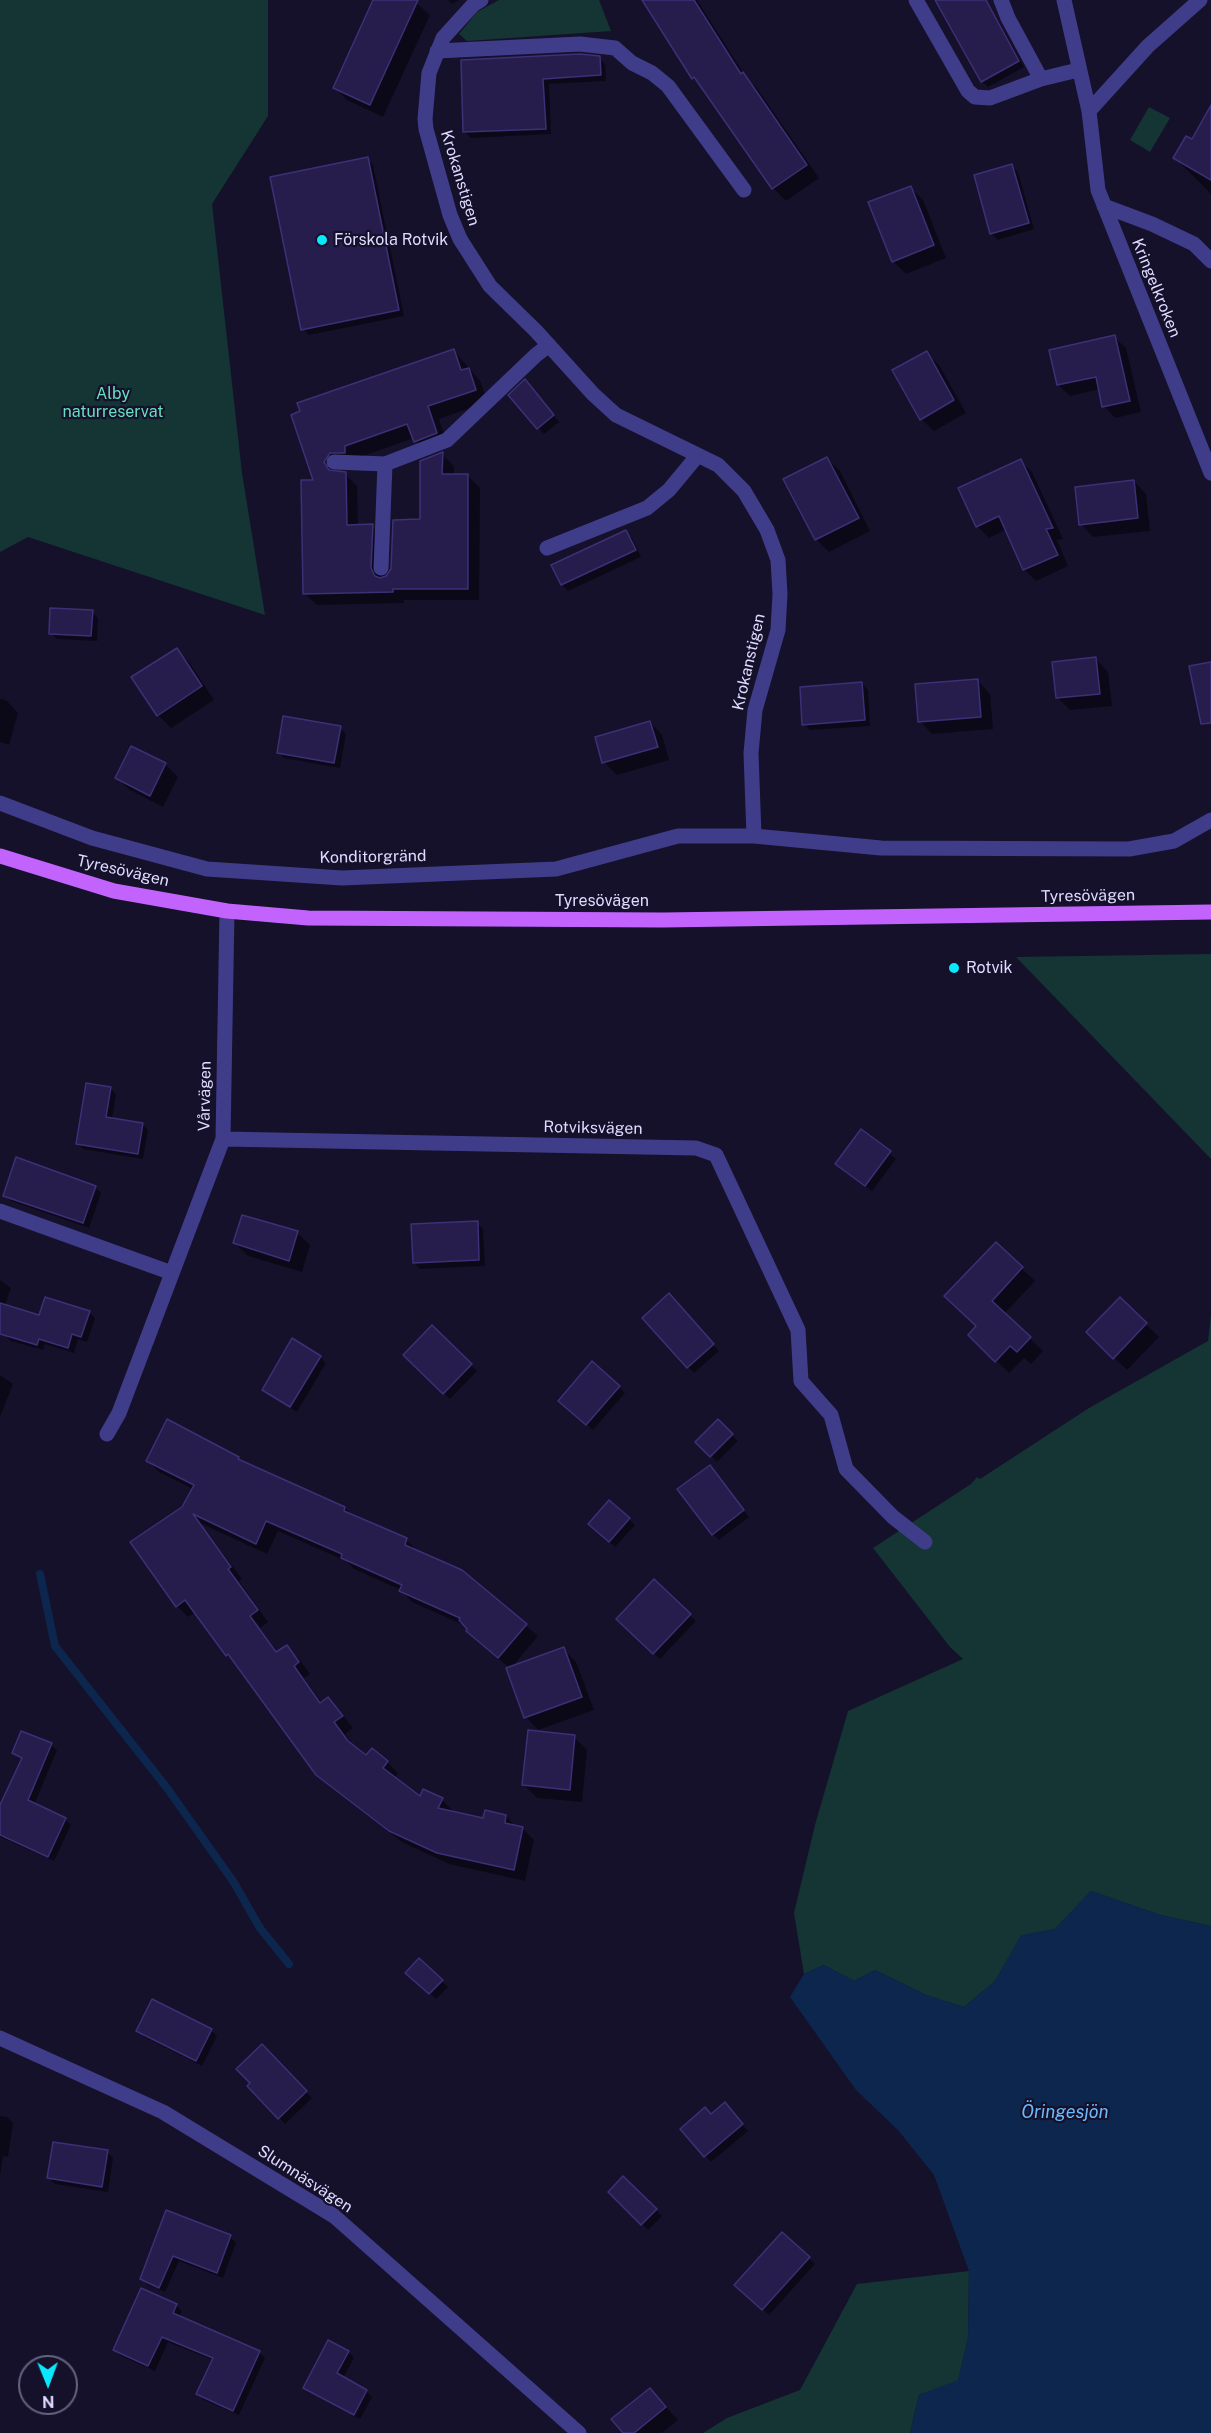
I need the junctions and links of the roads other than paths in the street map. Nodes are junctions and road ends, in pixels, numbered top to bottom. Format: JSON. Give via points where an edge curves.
{"nodes":[{"id":1,"x":481,"y":0,"type":"edge"},
{"id":2,"x":916,"y":0,"type":"edge"},
{"id":3,"x":1001,"y":0,"type":"edge"},
{"id":4,"x":1064,"y":0,"type":"edge"},
{"id":5,"x":1200,"y":0,"type":"edge"},
{"id":6,"x":437,"y":51,"type":"junction"},
{"id":7,"x":1078,"y":70,"type":"junction"},
{"id":8,"x":1041,"y":79,"type":"junction"},
{"id":9,"x":1089,"y":111,"type":"junction"},
{"id":10,"x":744,"y":190,"type":"dead end"},
{"id":11,"x":1104,"y":206,"type":"junction"},
{"id":12,"x":1211,"y":261,"type":"edge"},
{"id":13,"x":549,"y":345,"type":"junction"},
{"id":14,"x":698,"y":455,"type":"junction"},
{"id":15,"x":334,"y":462,"type":"dead end"},
{"id":16,"x":385,"y":464,"type":"junction"},
{"id":17,"x":1211,"y":473,"type":"edge"},
{"id":18,"x":547,"y":548,"type":"dead end"},
{"id":19,"x":381,"y":568,"type":"dead end"},
{"id":20,"x":0,"y":803,"type":"edge"},
{"id":21,"x":1211,"y":820,"type":"edge"},
{"id":22,"x":754,"y":836,"type":"junction"},
{"id":23,"x":0,"y":856,"type":"edge"},
{"id":24,"x":227,"y":910,"type":"junction"},
{"id":25,"x":1211,"y":912,"type":"edge"},
{"id":26,"x":223,"y":1139,"type":"junction"},
{"id":27,"x":0,"y":1211,"type":"edge"},
{"id":28,"x":172,"y":1273,"type":"junction"},
{"id":29,"x":106,"y":1434,"type":"dead end"},
{"id":30,"x":925,"y":1542,"type":"dead end"},
{"id":31,"x":0,"y":2038,"type":"edge"},
{"id":32,"x":579,"y":2433,"type":"edge"}],
"edges":[{"from":1,"to":6,"type":"street","name":"Krokanstigen","via":[[443,38]]},
{"from":2,"to":8,"type":"street","via":[[975,97],[990,98]]},
{"from":3,"to":8,"type":"street"},
{"from":4,"to":7,"type":"street","name":"Kringelkroken"},
{"from":5,"to":9,"type":"street","via":[[1148,46]]},
{"from":6,"to":10,"type":"street","via":[[580,44],[615,48],[668,86]]},
{"from":6,"to":13,"type":"street","name":"Krokanstigen","via":[[429,72],[425,119],[450,215],[460,239],[490,286]]},
{"from":7,"to":8,"type":"street"},
{"from":7,"to":9,"type":"street","name":"Kringelkroken"},
{"from":9,"to":11,"type":"street","name":"Kringelkroken","via":[[1098,190]]},
{"from":11,"to":12,"type":"street","via":[[1194,244]]},
{"from":11,"to":17,"type":"street","name":"Kringelkroken"},
{"from":13,"to":14,"type":"street","name":"Krokanstigen","via":[[616,415]]},
{"from":13,"to":16,"type":"street","via":[[447,440]]},
{"from":14,"to":18,"type":"street","via":[[669,490],[647,508]]},
{"from":14,"to":22,"type":"street","name":"Krokanstigen","via":[[718,465],[744,491],[767,530],[778,560],[778,630],[755,710],[751,753]]},
{"from":15,"to":16,"type":"street"},
{"from":16,"to":19,"type":"street"},
{"from":20,"to":22,"type":"street","name":"Konditorgränd","via":[[92,838],[207,869],[342,878],[556,868],[678,836]]},
{"from":21,"to":22,"type":"street","via":[[1174,840],[1129,849],[881,848]]},
{"from":23,"to":24,"type":"main road","name":"Tyresövägen","via":[[114,891]]},
{"from":24,"to":25,"type":"main road","name":"Tyresövägen","via":[[308,918],[663,920]]},
{"from":24,"to":26,"type":"street","name":"Vårvägen"},
{"from":26,"to":28,"type":"street","name":"Vårvägen"},
{"from":26,"to":30,"type":"street","name":"Rotviksvägen","via":[[696,1148],[716,1155],[798,1330],[801,1381],[831,1415],[846,1469],[893,1517]]},
{"from":27,"to":28,"type":"street"},
{"from":28,"to":29,"type":"street","name":"Vårvägen","via":[[119,1413]]},
{"from":31,"to":32,"type":"street","name":"Slumnäsvägen","via":[[162,2112],[334,2216]]}]}
